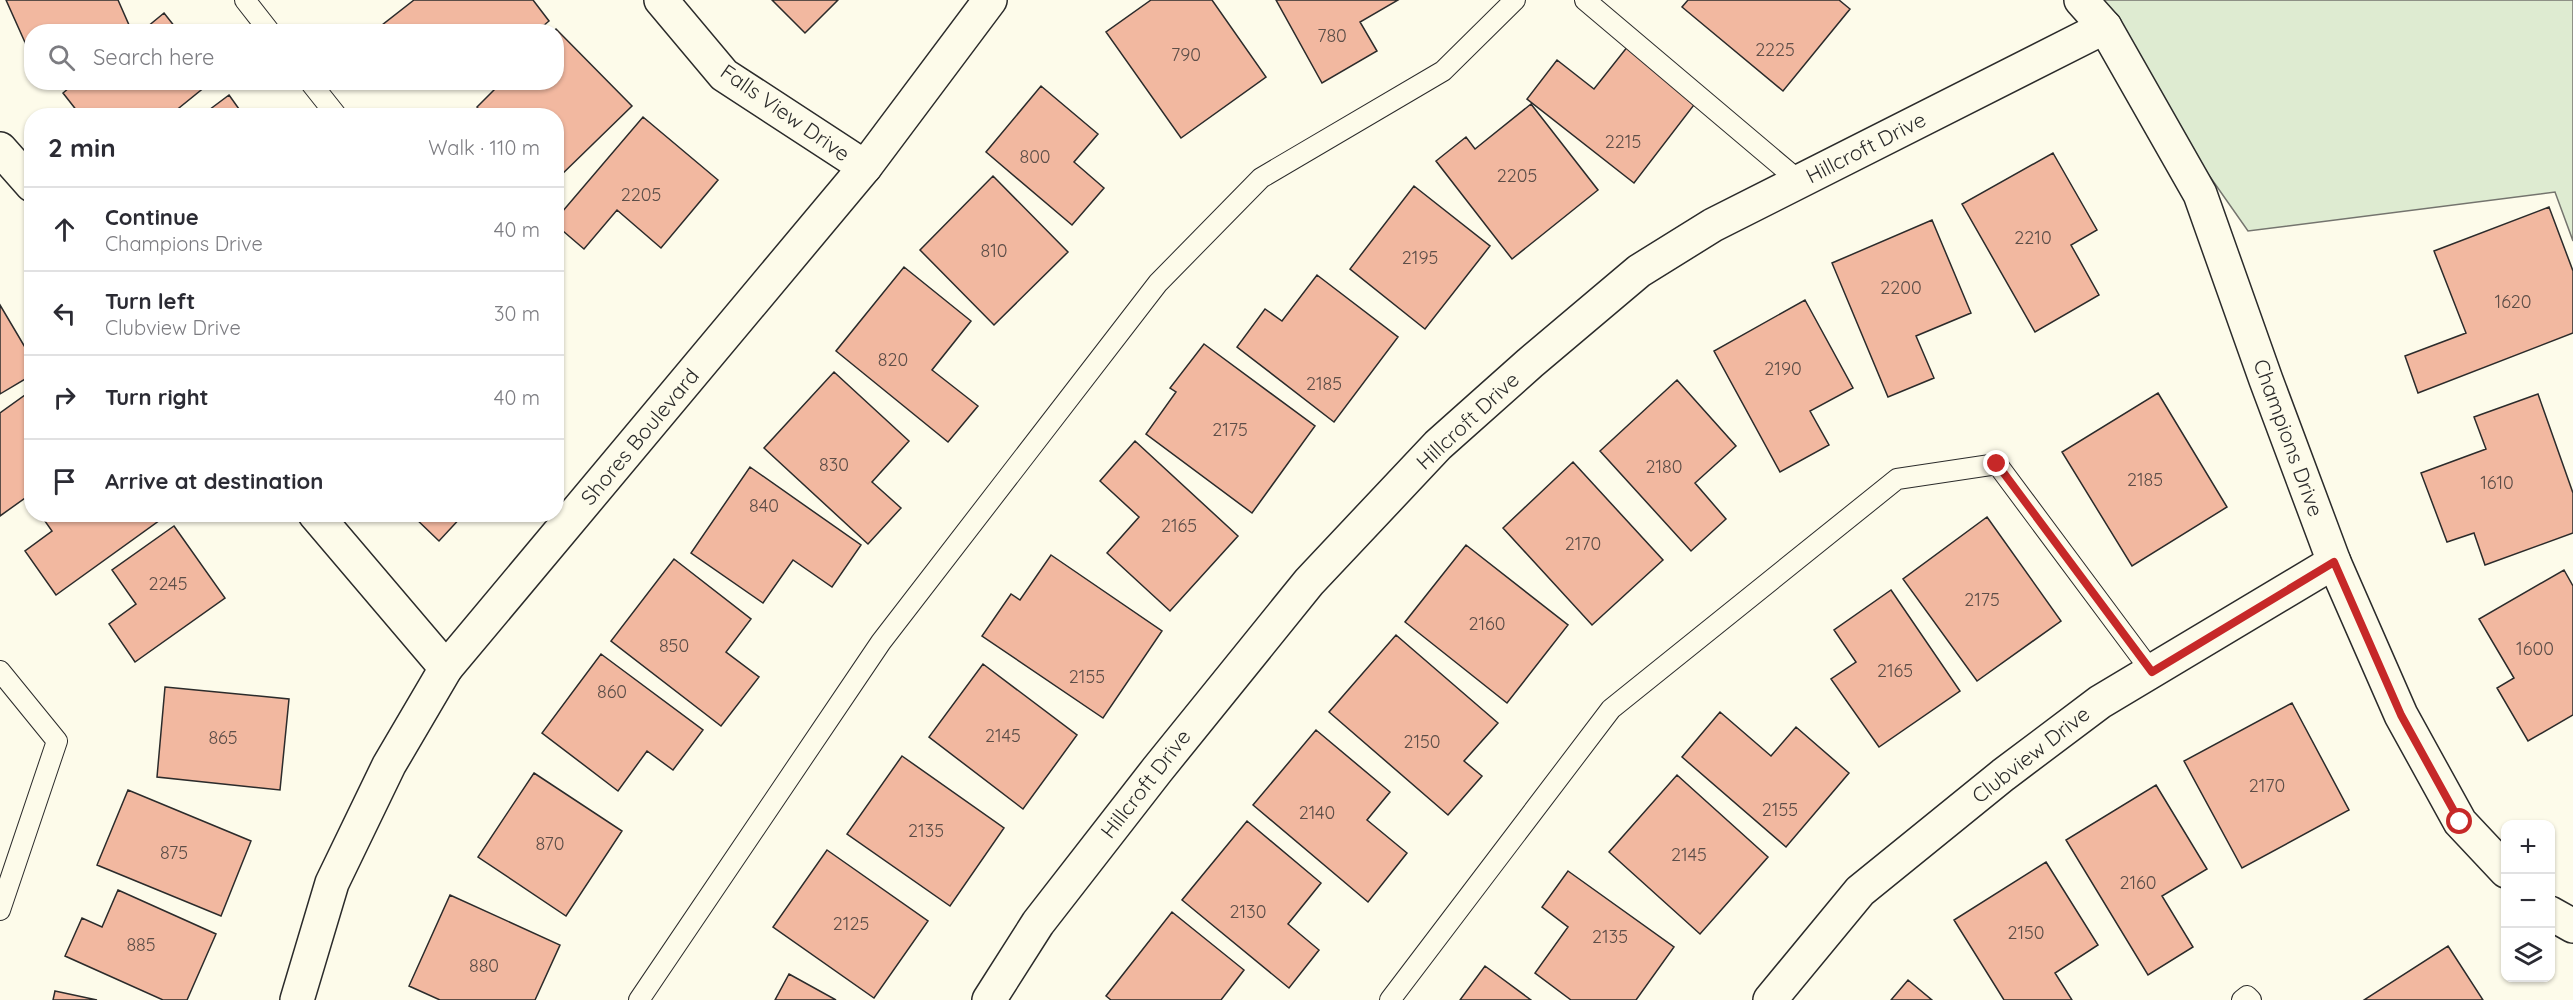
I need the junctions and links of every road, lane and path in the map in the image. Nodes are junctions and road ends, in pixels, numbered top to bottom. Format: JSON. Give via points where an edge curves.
{"nodes":[{"id":1,"x":245,"y":0,"type":"edge"},
{"id":2,"x":662,"y":0,"type":"edge"},
{"id":3,"x":990,"y":0,"type":"edge"},
{"id":4,"x":1515,"y":0,"type":"edge"},
{"id":5,"x":1585,"y":0,"type":"edge"},
{"id":6,"x":2081,"y":0,"type":"edge"},
{"id":7,"x":264,"y":24,"type":"edge"},
{"id":8,"x":2105,"y":27,"type":"junction"},
{"id":9,"x":316,"y":90,"type":"edge"},
{"id":10,"x":330,"y":108,"type":"edge"},
{"id":11,"x":0,"y":149,"type":"edge"},
{"id":12,"x":866,"y":167,"type":"junction"},
{"id":13,"x":24,"y":176,"type":"edge"},
{"id":14,"x":1799,"y":181,"type":"junction"},
{"id":15,"x":322,"y":522,"type":"edge"},
{"id":16,"x":2334,"y":562,"type":"junction"},
{"id":17,"x":446,"y":668,"type":"junction"},
{"id":18,"x":0,"y":671,"type":"edge"},
{"id":19,"x":2152,"y":672,"type":"junction"},
{"id":20,"x":2501,"y":867,"type":"edge"},
{"id":21,"x":0,"y":910,"type":"edge"},
{"id":22,"x":2555,"y":916,"type":"edge"},
{"id":23,"x":2573,"y":926,"type":"edge"},
{"id":24,"x":297,"y":1000,"type":"edge"},
{"id":25,"x":639,"y":1000,"type":"edge"},
{"id":26,"x":989,"y":1000,"type":"edge"},
{"id":27,"x":1390,"y":1000,"type":"edge"},
{"id":28,"x":1770,"y":1000,"type":"edge"},
{"id":29,"x":2242,"y":1000,"type":"edge"},
{"id":30,"x":2251,"y":1000,"type":"edge"}],
"edges":[{"from":1,"to":7,"type":"lane"},
{"from":2,"to":12,"type":"street","name":"Falls View Drive","via":[[724,75]]},
{"from":3,"to":12,"type":"street","name":"Shores Boulevard"},
{"from":4,"to":25,"type":"lane","via":[[1443,71],[1261,178],[1158,283],[881,642]]},
{"from":5,"to":14,"type":"lane"},
{"from":6,"to":8,"type":"street","name":"Champions Drive"},
{"from":8,"to":14,"type":"street","name":"Hillcroft Drive"},
{"from":8,"to":16,"type":"street","name":"Champions Drive","via":[[2200,194]]},
{"from":9,"to":10,"type":"lane"},
{"from":11,"to":13,"type":"street"},
{"from":12,"to":17,"type":"street","name":"Shores Boulevard"},
{"from":14,"to":26,"type":"street","name":"Hillcroft Drive","via":[[1713,225],[1639,271],[1438,446],[1287,608],[1038,923]]},
{"from":15,"to":17,"type":"street"},
{"from":16,"to":19,"type":"street","name":"Clubview Drive"},
{"from":16,"to":20,"type":"street","name":"Champions Drive","via":[[2406,725],[2460,822]]},
{"from":17,"to":24,"type":"street","name":"Shores Boulevard","via":[[389,765],[332,883]]},
{"from":18,"to":21,"type":"lane","via":[[57,741]]},
{"from":19,"to":27,"type":"lane","via":[[1997,464],[1897,479],[1611,709]]},
{"from":19,"to":28,"type":"street","name":"Clubview Drive","via":[[2100,702],[1860,891]]},
{"from":22,"to":23,"type":"street"},
{"from":29,"to":30,"type":"lane","via":[[2247,996]]}]}
